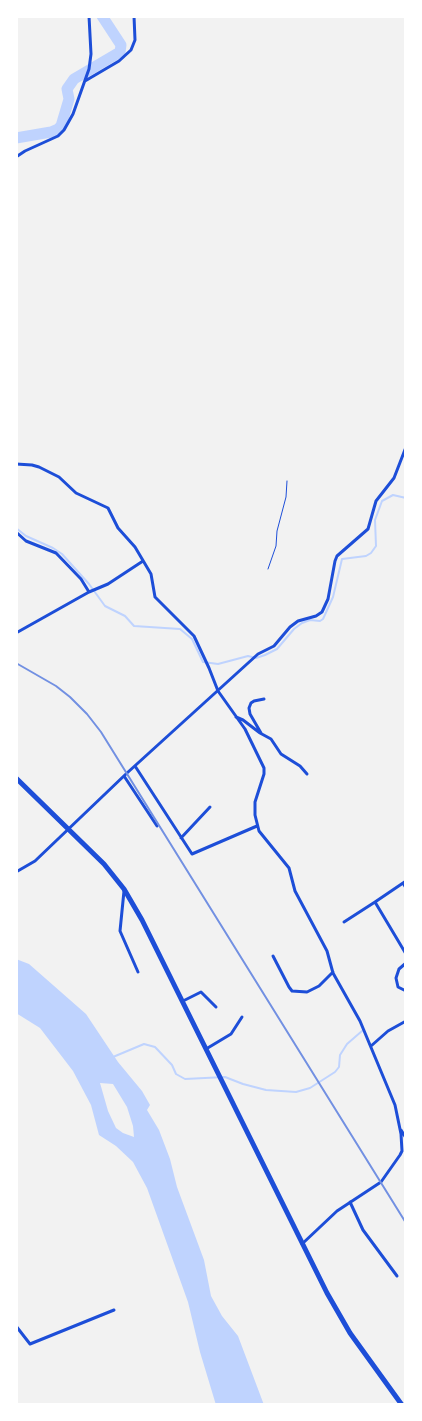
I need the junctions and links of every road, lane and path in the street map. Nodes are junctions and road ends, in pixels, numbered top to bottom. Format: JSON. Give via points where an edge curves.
{"nodes":[{"id":1,"x":89,"y":16,"type":"edge"},
{"id":2,"x":134,"y":16,"type":"edge"},
{"id":3,"x":85,"y":81,"type":"junction"},
{"id":4,"x":16,"y":158,"type":"edge"},
{"id":5,"x":406,"y":446,"type":"edge"},
{"id":6,"x":16,"y":464,"type":"edge"},
{"id":7,"x":287,"y":481,"type":"dead end"},
{"id":8,"x":16,"y":532,"type":"edge"},
{"id":9,"x":143,"y":562,"type":"junction"},
{"id":10,"x":268,"y":570,"type":"dead end"},
{"id":11,"x":92,"y":591,"type":"junction"},
{"id":12,"x":16,"y":633,"type":"edge"},
{"id":13,"x":218,"y":691,"type":"junction"},
{"id":14,"x":264,"y":698,"type":"dead end"},
{"id":15,"x":235,"y":717,"type":"junction"},
{"id":16,"x":262,"y":734,"type":"junction"},
{"id":17,"x":135,"y":766,"type":"junction"},
{"id":18,"x":307,"y":774,"type":"dead end"},
{"id":19,"x":124,"y":776,"type":"junction"},
{"id":20,"x":16,"y":778,"type":"edge"},
{"id":21,"x":210,"y":807,"type":"dead end"},
{"id":22,"x":157,"y":826,"type":"dead end"},
{"id":23,"x":257,"y":826,"type":"junction"},
{"id":24,"x":69,"y":830,"type":"junction"},
{"id":25,"x":181,"y":838,"type":"junction"},
{"id":26,"x":16,"y":872,"type":"edge"},
{"id":27,"x":404,"y":882,"type":"edge"},
{"id":28,"x":406,"y":888,"type":"edge"},
{"id":29,"x":124,"y":890,"type":"junction"},
{"id":30,"x":374,"y":902,"type":"junction"},
{"id":31,"x":344,"y":922,"type":"dead end"},
{"id":32,"x":406,"y":954,"type":"edge"},
{"id":33,"x":274,"y":956,"type":"dead end"},
{"id":34,"x":406,"y":963,"type":"edge"},
{"id":35,"x":138,"y":972,"type":"dead end"},
{"id":36,"x":333,"y":972,"type":"junction"},
{"id":37,"x":406,"y":991,"type":"edge"},
{"id":38,"x":183,"y":1002,"type":"junction"},
{"id":39,"x":216,"y":1007,"type":"dead end"},
{"id":40,"x":242,"y":1017,"type":"dead end"},
{"id":41,"x":406,"y":1021,"type":"edge"},
{"id":42,"x":371,"y":1046,"type":"junction"},
{"id":43,"x":206,"y":1049,"type":"junction"},
{"id":44,"x":400,"y":1127,"type":"junction"},
{"id":45,"x":406,"y":1138,"type":"edge"},
{"id":46,"x":350,"y":1202,"type":"junction"},
{"id":47,"x":301,"y":1245,"type":"junction"},
{"id":48,"x":397,"y":1276,"type":"dead end"},
{"id":49,"x":114,"y":1310,"type":"dead end"},
{"id":50,"x":16,"y":1326,"type":"edge"},
{"id":51,"x":402,"y":1405,"type":"edge"}],
"edges":[{"from":1,"to":3,"type":"street","via":[[91,54]]},
{"from":2,"to":3,"type":"street","via":[[135,40],[131,50]]},
{"from":3,"to":4,"type":"street","via":[[64,130],[51,141]]},
{"from":5,"to":13,"type":"street","via":[[394,478],[376,501],[368,529],[337,556],[322,612],[303,618],[290,627],[277,644],[258,654]]},
{"from":6,"to":9,"type":"street","via":[[39,467],[76,493],[108,508]]},
{"from":7,"to":10,"type":"path","via":[[276,546]]},
{"from":8,"to":11,"type":"street","via":[[56,553]]},
{"from":9,"to":11,"type":"street"},
{"from":9,"to":13,"type":"street","via":[[151,574],[155,596],[194,636]]},
{"from":11,"to":12,"type":"street"},
{"from":13,"to":15,"type":"street"},
{"from":13,"to":17,"type":"street"},
{"from":14,"to":16,"type":"street","via":[[251,703],[249,708]]},
{"from":15,"to":16,"type":"street"},
{"from":15,"to":23,"type":"street","via":[[264,768],[255,802]]},
{"from":16,"to":18,"type":"street"},
{"from":17,"to":19,"type":"street"},
{"from":17,"to":25,"type":"street"},
{"from":19,"to":22,"type":"street"},
{"from":19,"to":24,"type":"street"},
{"from":20,"to":24,"type":"main road"},
{"from":21,"to":25,"type":"street"},
{"from":23,"to":25,"type":"street","via":[[196,854],[190,852]]},
{"from":23,"to":36,"type":"street","via":[[289,868],[295,891],[327,951]]},
{"from":24,"to":26,"type":"street","via":[[35,861]]},
{"from":24,"to":29,"type":"main road","via":[[104,864]]},
{"from":27,"to":28,"type":"street"},
{"from":27,"to":30,"type":"street"},
{"from":29,"to":35,"type":"street","via":[[120,931]]},
{"from":29,"to":38,"type":"main road"},
{"from":30,"to":31,"type":"street"},
{"from":30,"to":32,"type":"street"},
{"from":33,"to":36,"type":"street","via":[[292,991],[307,992],[319,986]]},
{"from":34,"to":37,"type":"street","via":[[396,978],[398,987]]},
{"from":36,"to":42,"type":"street"},
{"from":38,"to":39,"type":"street","via":[[200,992]]},
{"from":38,"to":43,"type":"main road"},
{"from":40,"to":43,"type":"street","via":[[230,1034]]},
{"from":41,"to":42,"type":"street"},
{"from":42,"to":44,"type":"street","via":[[395,1105]]},
{"from":43,"to":47,"type":"main road"},
{"from":44,"to":45,"type":"street"},
{"from":44,"to":46,"type":"street","via":[[400,1155],[380,1182]]},
{"from":46,"to":47,"type":"street"},
{"from":46,"to":48,"type":"street","via":[[363,1230]]},
{"from":47,"to":51,"type":"main road","via":[[350,1333]]},
{"from":49,"to":50,"type":"street","via":[[30,1344]]}]}
